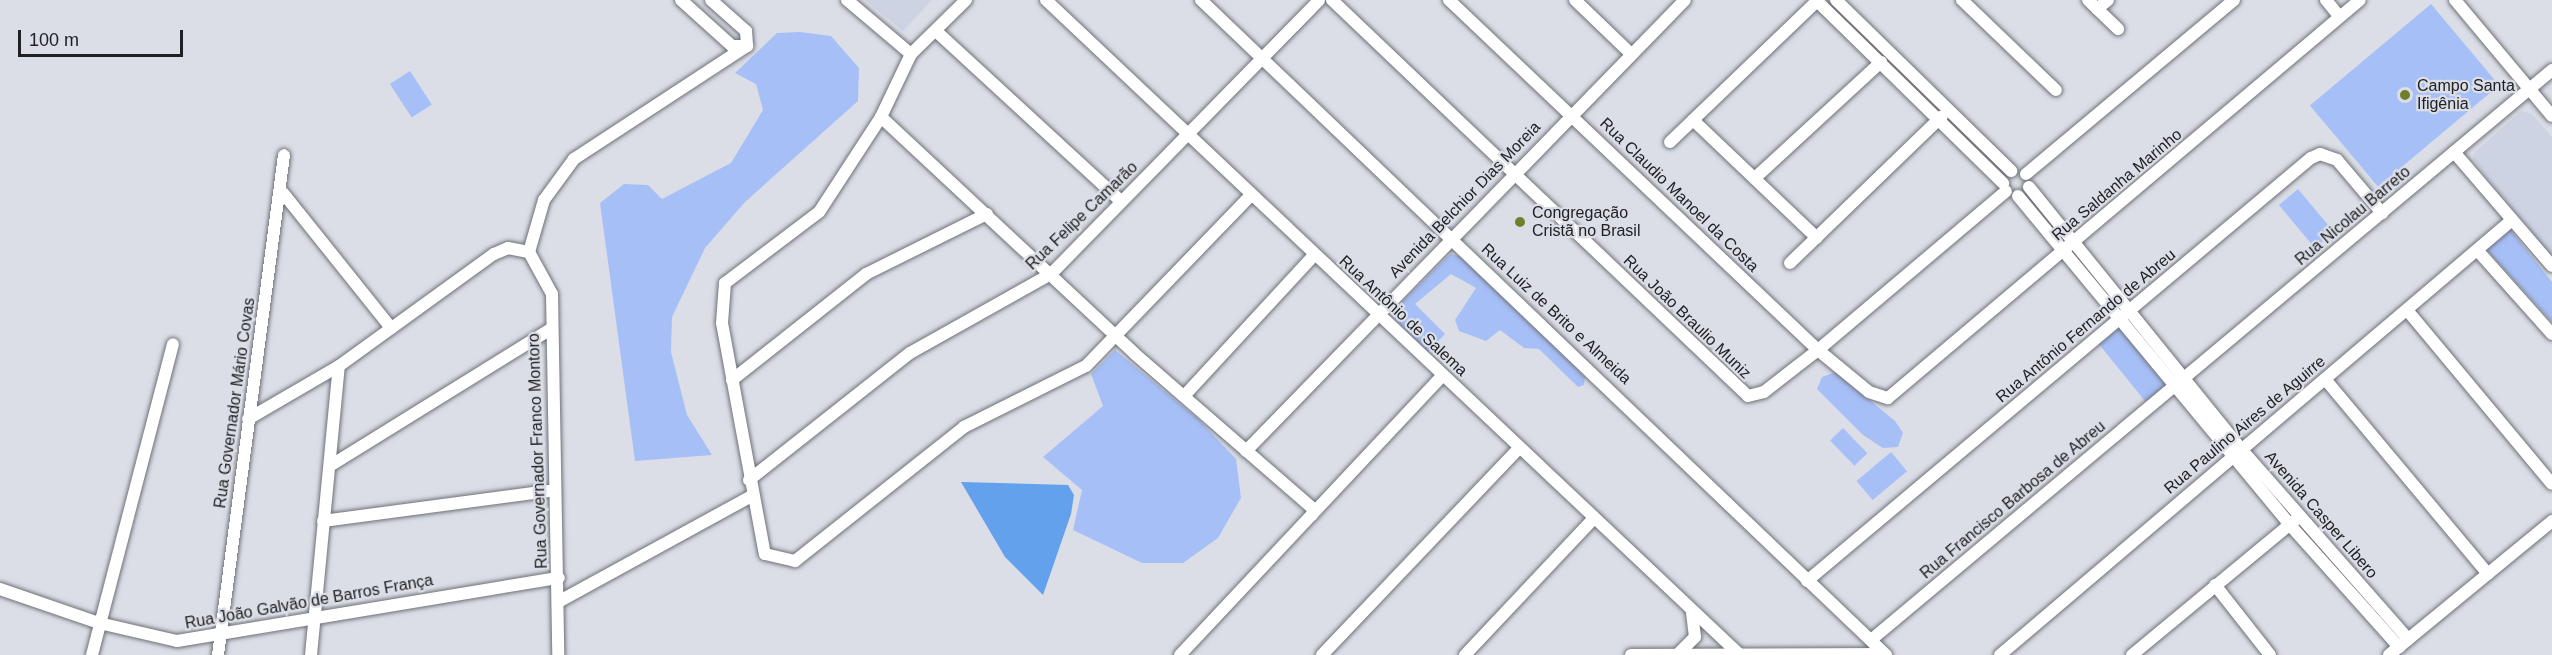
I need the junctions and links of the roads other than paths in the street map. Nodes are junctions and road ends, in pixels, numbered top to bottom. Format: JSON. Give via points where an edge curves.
{"nodes":[{"id":1,"x":681,"y":0,"type":"edge"},
{"id":2,"x":711,"y":0,"type":"edge"},
{"id":3,"x":847,"y":0,"type":"edge"},
{"id":4,"x":966,"y":0,"type":"edge"},
{"id":5,"x":1046,"y":0,"type":"edge"},
{"id":6,"x":1201,"y":0,"type":"edge"},
{"id":7,"x":1319,"y":0,"type":"edge"},
{"id":8,"x":1332,"y":0,"type":"edge"},
{"id":9,"x":1449,"y":0,"type":"edge"},
{"id":10,"x":1575,"y":0,"type":"edge"},
{"id":11,"x":1685,"y":0,"type":"edge"},
{"id":12,"x":1817,"y":0,"type":"edge"},
{"id":13,"x":1836,"y":0,"type":"edge"},
{"id":14,"x":2108,"y":0,"type":"edge"},
{"id":15,"x":2234,"y":0,"type":"edge"},
{"id":16,"x":2326,"y":0,"type":"edge"},
{"id":17,"x":2360,"y":0,"type":"edge"},
{"id":18,"x":2455,"y":0,"type":"edge"},
{"id":19,"x":1966,"y":1,"type":"edge"},
{"id":20,"x":2092,"y":4,"type":"edge"},
{"id":21,"x":2339,"y":16,"type":"junction"},
{"id":22,"x":2118,"y":29,"type":"dead end"},
{"id":23,"x":937,"y":32,"type":"junction"},
{"id":24,"x":747,"y":46,"type":"junction"},
{"id":25,"x":1629,"y":52,"type":"junction"},
{"id":26,"x":911,"y":54,"type":"junction"},
{"id":27,"x":1264,"y":58,"type":"junction"},
{"id":28,"x":1881,"y":62,"type":"junction"},
{"id":29,"x":2552,"y":70,"type":"edge"},
{"id":30,"x":2529,"y":89,"type":"junction"},
{"id":31,"x":2056,"y":90,"type":"dead end"},
{"id":32,"x":1950,"y":109,"type":"junction"},
{"id":33,"x":1570,"y":114,"type":"junction"},
{"id":34,"x":2552,"y":116,"type":"edge"},
{"id":35,"x":881,"y":117,"type":"junction"},
{"id":36,"x":1693,"y":120,"type":"junction"},
{"id":37,"x":1938,"y":120,"type":"junction"},
{"id":38,"x":1188,"y":131,"type":"junction"},
{"id":39,"x":1670,"y":142,"type":"dead end"},
{"id":40,"x":2454,"y":152,"type":"junction"},
{"id":41,"x":284,"y":155,"type":"dead end"},
{"id":42,"x":2011,"y":171,"type":"junction"},
{"id":43,"x":1515,"y":176,"type":"junction"},
{"id":44,"x":1756,"y":177,"type":"junction"},
{"id":45,"x":2028,"y":180,"type":"junction"},
{"id":46,"x":2009,"y":190,"type":"junction"},
{"id":47,"x":283,"y":193,"type":"junction"},
{"id":48,"x":1250,"y":196,"type":"junction"},
{"id":49,"x":1121,"y":201,"type":"junction"},
{"id":50,"x":2382,"y":213,"type":"junction"},
{"id":51,"x":987,"y":214,"type":"junction"},
{"id":52,"x":2512,"y":220,"type":"junction"},
{"id":53,"x":1451,"y":238,"type":"junction"},
{"id":54,"x":1817,"y":238,"type":"junction"},
{"id":55,"x":2076,"y":241,"type":"junction"},
{"id":56,"x":2064,"y":251,"type":"junction"},
{"id":57,"x":2478,"y":251,"type":"junction"},
{"id":58,"x":529,"y":252,"type":"junction"},
{"id":59,"x":1314,"y":255,"type":"junction"},
{"id":60,"x":1790,"y":263,"type":"dead end"},
{"id":61,"x":2552,"y":266,"type":"edge"},
{"id":62,"x":1051,"y":274,"type":"junction"},
{"id":63,"x":2407,"y":310,"type":"junction"},
{"id":64,"x":2126,"y":314,"type":"junction"},
{"id":65,"x":1377,"y":315,"type":"junction"},
{"id":66,"x":391,"y":328,"type":"junction"},
{"id":67,"x":551,"y":328,"type":"junction"},
{"id":68,"x":1115,"y":333,"type":"junction"},
{"id":69,"x":2552,"y":334,"type":"edge"},
{"id":70,"x":173,"y":344,"type":"dead end"},
{"id":71,"x":1818,"y":350,"type":"junction"},
{"id":72,"x":339,"y":366,"type":"junction"},
{"id":73,"x":1442,"y":376,"type":"junction"},
{"id":74,"x":2185,"y":377,"type":"junction"},
{"id":75,"x":732,"y":380,"type":"junction"},
{"id":76,"x":2325,"y":380,"type":"junction"},
{"id":77,"x":2175,"y":386,"type":"junction"},
{"id":78,"x":1185,"y":395,"type":"junction"},
{"id":79,"x":1896,"y":396,"type":"joint"},
{"id":80,"x":248,"y":419,"type":"junction"},
{"id":81,"x":1518,"y":449,"type":"junction"},
{"id":82,"x":1246,"y":451,"type":"junction"},
{"id":83,"x":2238,"y":453,"type":"junction"},
{"id":84,"x":333,"y":464,"type":"junction"},
{"id":85,"x":749,"y":480,"type":"junction"},
{"id":86,"x":2552,"y":484,"type":"edge"},
{"id":87,"x":554,"y":490,"type":"junction"},
{"id":88,"x":752,"y":496,"type":"junction"},
{"id":89,"x":1312,"y":515,"type":"junction"},
{"id":90,"x":1592,"y":520,"type":"junction"},
{"id":91,"x":323,"y":521,"type":"junction"},
{"id":92,"x":2294,"y":521,"type":"junction"},
{"id":93,"x":2552,"y":521,"type":"edge"},
{"id":94,"x":2488,"y":574,"type":"junction"},
{"id":95,"x":558,"y":578,"type":"junction"},
{"id":96,"x":1806,"y":581,"type":"junction"},
{"id":97,"x":2215,"y":585,"type":"junction"},
{"id":98,"x":0,"y":589,"type":"edge"},
{"id":99,"x":558,"y":602,"type":"junction"},
{"id":100,"x":1690,"y":609,"type":"junction"},
{"id":101,"x":318,"y":614,"type":"junction"},
{"id":102,"x":99,"y":623,"type":"junction"},
{"id":103,"x":221,"y":636,"type":"junction"},
{"id":104,"x":1871,"y":640,"type":"junction"},
{"id":105,"x":2404,"y":643,"type":"junction"},
{"id":106,"x":1739,"y":654,"type":"edge"},
{"id":107,"x":1885,"y":654,"type":"edge"},
{"id":108,"x":92,"y":655,"type":"edge"},
{"id":109,"x":218,"y":655,"type":"edge"},
{"id":110,"x":311,"y":655,"type":"edge"},
{"id":111,"x":558,"y":655,"type":"edge"},
{"id":112,"x":1180,"y":655,"type":"edge"},
{"id":113,"x":1322,"y":655,"type":"edge"},
{"id":114,"x":1465,"y":655,"type":"edge"},
{"id":115,"x":1630,"y":655,"type":"edge"},
{"id":116,"x":1677,"y":655,"type":"edge"},
{"id":117,"x":2000,"y":655,"type":"edge"},
{"id":118,"x":2132,"y":655,"type":"edge"},
{"id":119,"x":2270,"y":655,"type":"edge"},
{"id":120,"x":2389,"y":655,"type":"edge"}],
"edges":[{"from":1,"to":24,"type":"street","via":[[732,46]]},
{"from":2,"to":24,"type":"street","via":[[746,31]]},
{"from":3,"to":26,"type":"street"},
{"from":4,"to":23,"type":"street"},
{"from":5,"to":38,"type":"street","name":"Rua Antônio de Salema"},
{"from":6,"to":27,"type":"street","name":"Rua Luiz de Brito e Almeida"},
{"from":7,"to":27,"type":"street","name":"Rua Felipe Camarão"},
{"from":8,"to":43,"type":"street","name":"Rua João Braulio Muniz"},
{"from":9,"to":33,"type":"street","name":"Rua Claudio Manoel da Costa"},
{"from":10,"to":25,"type":"street"},
{"from":11,"to":25,"type":"street","name":"Avenida Belchior Dias Moreia"},
{"from":12,"to":28,"type":"street","name":"Avenida Casper Libero"},
{"from":12,"to":36,"type":"street"},
{"from":13,"to":32,"type":"street"},
{"from":14,"to":20,"type":"street"},
{"from":15,"to":45,"type":"street"},
{"from":16,"to":21,"type":"street"},
{"from":17,"to":21,"type":"street","name":"Rua Saldanha Marinho"},
{"from":18,"to":30,"type":"street"},
{"from":19,"to":31,"type":"street"},
{"from":20,"to":22,"type":"street"},
{"from":21,"to":55,"type":"street","name":"Rua Saldanha Marinho"},
{"from":23,"to":26,"type":"street"},
{"from":23,"to":49,"type":"street"},
{"from":24,"to":58,"type":"street","via":[[574,159],[544,200]]},
{"from":25,"to":33,"type":"street","name":"Avenida Belchior Dias Moreia"},
{"from":26,"to":35,"type":"street"},
{"from":27,"to":38,"type":"street","name":"Rua Felipe Camarão"},
{"from":27,"to":53,"type":"street","name":"Rua Luiz de Brito e Almeida"},
{"from":28,"to":37,"type":"street","name":"Avenida Casper Libero"},
{"from":28,"to":44,"type":"street"},
{"from":29,"to":30,"type":"street","name":"Rua Nicolau Barreto"},
{"from":30,"to":34,"type":"street"},
{"from":30,"to":40,"type":"street","name":"Rua Nicolau Barreto"},
{"from":32,"to":37,"type":"street"},
{"from":32,"to":42,"type":"street"},
{"from":33,"to":43,"type":"street","name":"Avenida Belchior Dias Moreia"},
{"from":33,"to":71,"type":"street","name":"Rua Claudio Manoel da Costa"},
{"from":35,"to":51,"type":"street"},
{"from":35,"to":75,"type":"street","via":[[806,227],[725,283],[721,310]]},
{"from":36,"to":39,"type":"street"},
{"from":36,"to":44,"type":"street"},
{"from":37,"to":46,"type":"street","name":"Avenida Casper Libero"},
{"from":37,"to":54,"type":"street"},
{"from":38,"to":48,"type":"street","name":"Rua Antônio de Salema"},
{"from":38,"to":49,"type":"street","name":"Rua Felipe Camarão"},
{"from":40,"to":50,"type":"street","name":"Rua Nicolau Barreto"},
{"from":40,"to":52,"type":"street"},
{"from":41,"to":47,"type":"street","name":"Rua Governador Mário Covas"},
{"from":42,"to":45,"type":"street"},
{"from":42,"to":46,"type":"street"},
{"from":43,"to":53,"type":"street","name":"Avenida Belchior Dias Moreia"},
{"from":43,"to":71,"type":"street","name":"Rua João Braulio Muniz","via":[[1738,391],[1748,396],[1764,392]]},
{"from":44,"to":54,"type":"street"},
{"from":45,"to":46,"type":"street"},
{"from":45,"to":55,"type":"street","name":"Avenida Casper Libero"},
{"from":46,"to":56,"type":"street","name":"Avenida Casper Libero"},
{"from":46,"to":71,"type":"street"},
{"from":47,"to":66,"type":"street"},
{"from":47,"to":80,"type":"street","name":"Rua Governador Mário Covas"},
{"from":48,"to":59,"type":"street","name":"Rua Antônio de Salema"},
{"from":48,"to":68,"type":"street"},
{"from":49,"to":62,"type":"street","name":"Rua Felipe Camarão"},
{"from":50,"to":64,"type":"street","name":"Rua Antônio Fernando de Abreu","via":[[2337,160],[2320,154]]},
{"from":50,"to":74,"type":"street","name":"Rua Nicolau Barreto"},
{"from":51,"to":62,"type":"street"},
{"from":51,"to":75,"type":"street","via":[[866,274]]},
{"from":52,"to":57,"type":"street","name":"Rua Paulino Aires de Aguirre"},
{"from":52,"to":61,"type":"street"},
{"from":53,"to":65,"type":"street","name":"Avenida Belchior Dias Moreia"},
{"from":53,"to":96,"type":"street","name":"Rua Luiz de Brito e Almeida"},
{"from":54,"to":60,"type":"street"},
{"from":55,"to":56,"type":"street","name":"Rua Saldanha Marinho"},
{"from":55,"to":64,"type":"street","name":"Avenida Casper Libero"},
{"from":56,"to":64,"type":"street","name":"Avenida Casper Libero"},
{"from":56,"to":79,"type":"street","name":"Rua Saldanha Marinho"},
{"from":57,"to":63,"type":"street","name":"Rua Paulino Aires de Aguirre"},
{"from":57,"to":69,"type":"street"},
{"from":58,"to":66,"type":"street","via":[[508,248],[494,254]]},
{"from":58,"to":67,"type":"street","name":"Rua Governador Franco Montoro","via":[[547,278]]},
{"from":59,"to":65,"type":"street","name":"Rua Antônio de Salema"},
{"from":59,"to":78,"type":"street"},
{"from":62,"to":68,"type":"street"},
{"from":62,"to":85,"type":"street","name":"Rua Felipe Camarão","via":[[910,353]]},
{"from":63,"to":76,"type":"street","name":"Rua Paulino Aires de Aguirre"},
{"from":63,"to":86,"type":"street"},
{"from":64,"to":74,"type":"street","name":"Avenida Casper Libero"},
{"from":64,"to":77,"type":"street","name":"Avenida Casper Libero"},
{"from":64,"to":96,"type":"street","name":"Rua Antônio Fernando de Abreu"},
{"from":65,"to":73,"type":"street","name":"Rua Antônio de Salema"},
{"from":65,"to":82,"type":"street","name":"Avenida Belchior Dias Moreia"},
{"from":66,"to":72,"type":"street"},
{"from":67,"to":84,"type":"street"},
{"from":67,"to":87,"type":"street","name":"Rua Governador Franco Montoro"},
{"from":68,"to":78,"type":"street"},
{"from":68,"to":88,"type":"street","via":[[1086,366],[988,412],[942,443],[814,550],[784,563],[765,554]]},
{"from":70,"to":102,"type":"street"},
{"from":71,"to":79,"type":"street","name":"Rua Claudio Manoel da Costa","via":[[1869,392]]},
{"from":72,"to":80,"type":"street"},
{"from":72,"to":84,"type":"street"},
{"from":73,"to":81,"type":"street","name":"Rua Antônio de Salema"},
{"from":73,"to":89,"type":"street"},
{"from":74,"to":77,"type":"street","name":"Rua Nicolau Barreto"},
{"from":74,"to":83,"type":"street","name":"Avenida Casper Libero"},
{"from":75,"to":85,"type":"street"},
{"from":76,"to":83,"type":"street","name":"Rua Paulino Aires de Aguirre"},
{"from":76,"to":94,"type":"street"},
{"from":77,"to":83,"type":"street","name":"Avenida Casper Libero"},
{"from":77,"to":104,"type":"street","name":"Rua Francisco Barbosa de Abreu"},
{"from":78,"to":82,"type":"street"},
{"from":80,"to":103,"type":"street","name":"Rua Governador Mário Covas"},
{"from":81,"to":90,"type":"street","name":"Rua Antônio de Salema"},
{"from":81,"to":113,"type":"street"},
{"from":82,"to":89,"type":"street","via":[[1313,509]]},
{"from":83,"to":92,"type":"street","name":"Avenida Casper Libero"},
{"from":83,"to":117,"type":"street","name":"Rua Paulino Aires de Aguirre"},
{"from":84,"to":91,"type":"street"},
{"from":85,"to":88,"type":"street"},
{"from":87,"to":91,"type":"street"},
{"from":87,"to":95,"type":"street","name":"Rua Governador Franco Montoro"},
{"from":88,"to":99,"type":"street"},
{"from":89,"to":112,"type":"street"},
{"from":90,"to":100,"type":"street","name":"Rua Antônio de Salema"},
{"from":90,"to":114,"type":"street"},
{"from":91,"to":101,"type":"street"},
{"from":92,"to":97,"type":"street"},
{"from":92,"to":105,"type":"street","name":"Avenida Casper Libero"},
{"from":93,"to":94,"type":"street"},
{"from":94,"to":105,"type":"street"},
{"from":95,"to":99,"type":"street","name":"Rua Governador Franco Montoro"},
{"from":95,"to":101,"type":"street","name":"Rua João Galvão de Barros França"},
{"from":96,"to":104,"type":"street","name":"Rua Luiz de Brito e Almeida"},
{"from":97,"to":118,"type":"street"},
{"from":97,"to":119,"type":"street"},
{"from":98,"to":102,"type":"street","name":"Rua João Galvão de Barros França"},
{"from":99,"to":111,"type":"street","name":"Rua Governador Franco Montoro"},
{"from":100,"to":106,"type":"street","name":"Rua Antônio de Salema"},
{"from":100,"to":116,"type":"street","via":[[1695,637],[1688,650]]},
{"from":101,"to":103,"type":"street","name":"Rua João Galvão de Barros França"},
{"from":101,"to":110,"type":"street"},
{"from":102,"to":103,"type":"street","name":"Rua João Galvão de Barros França","via":[[177,641]]},
{"from":102,"to":108,"type":"street"},
{"from":103,"to":109,"type":"street","name":"Rua Governador Mário Covas"},
{"from":104,"to":107,"type":"street","name":"Rua Luiz de Brito e Almeida"},
{"from":105,"to":120,"type":"street"},
{"from":106,"to":107,"type":"street"},
{"from":106,"to":116,"type":"street"},
{"from":115,"to":116,"type":"street"}]}
